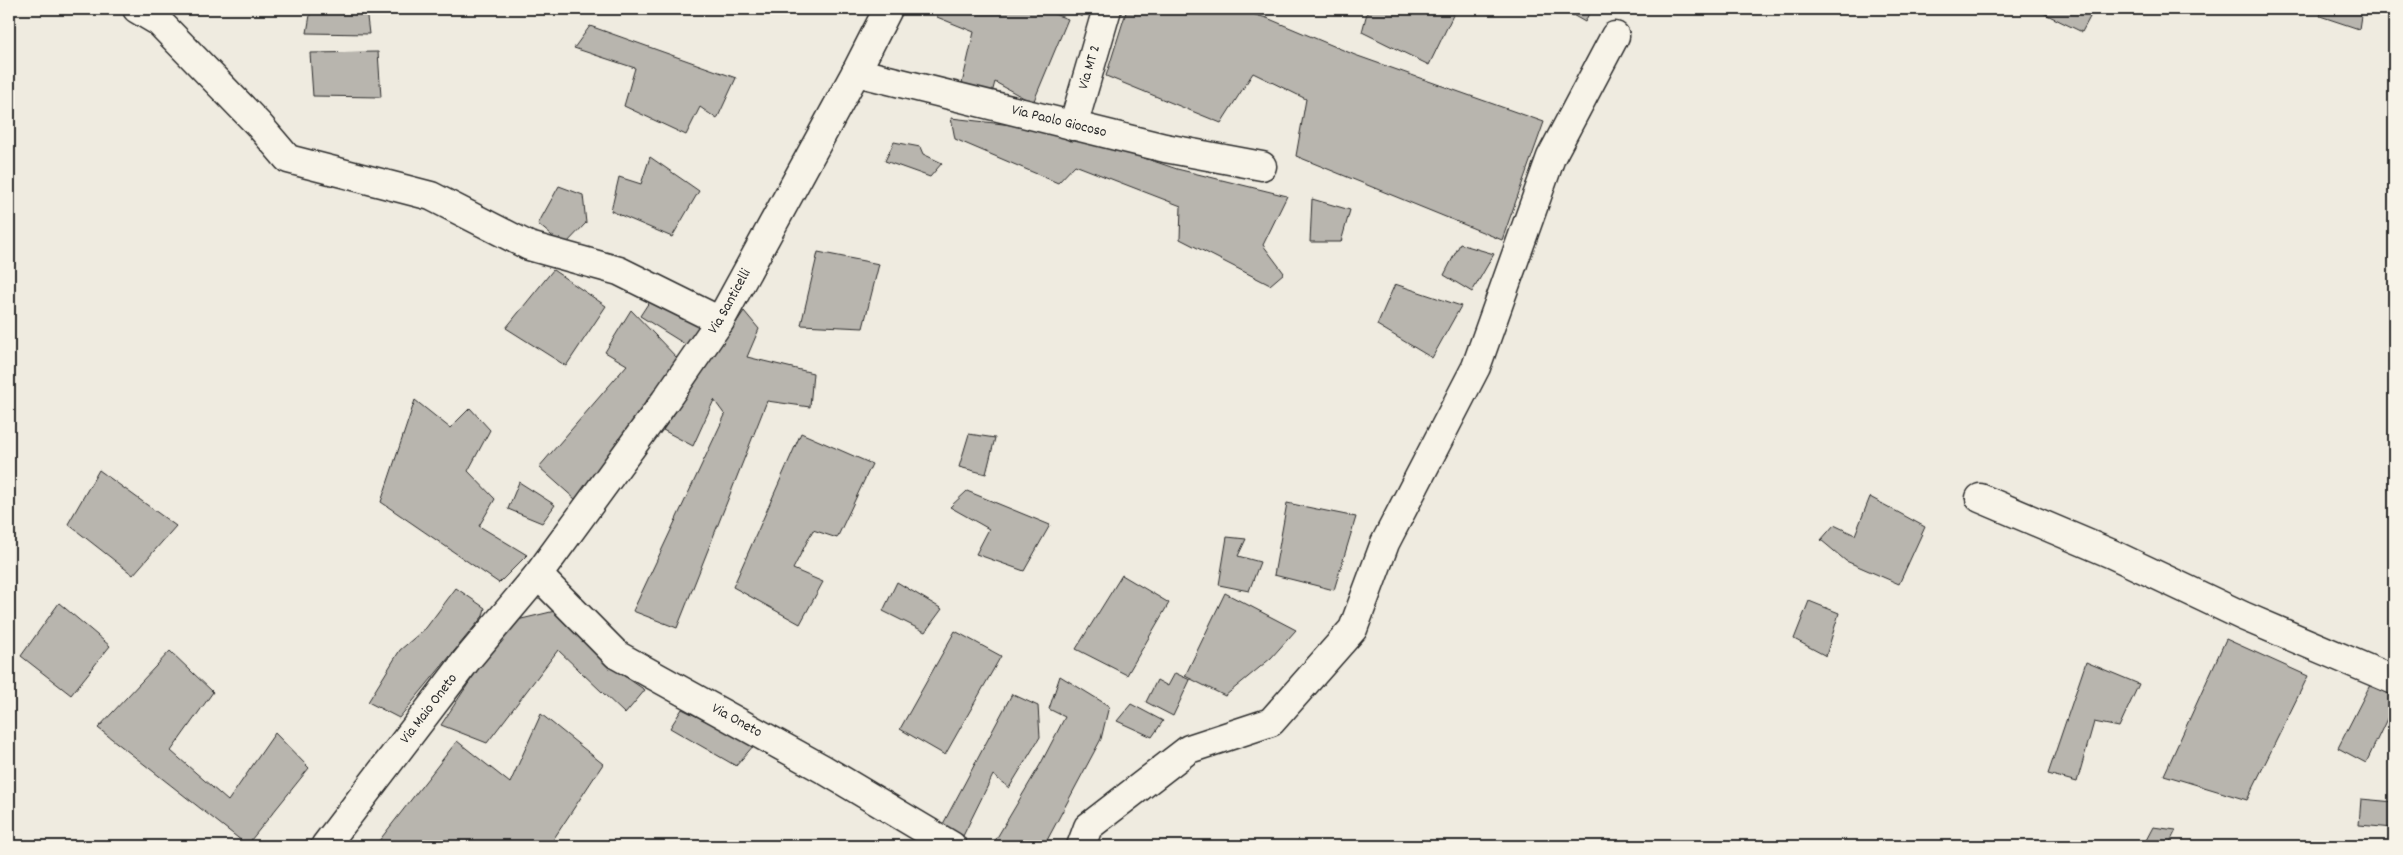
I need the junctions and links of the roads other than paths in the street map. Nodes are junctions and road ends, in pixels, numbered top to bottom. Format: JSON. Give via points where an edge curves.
{"nodes":[{"id":1,"x":137,"y":9,"type":"edge"},
{"id":2,"x":888,"y":9,"type":"edge"},
{"id":3,"x":1107,"y":9,"type":"edge"},
{"id":4,"x":1615,"y":36,"type":"dead end"},
{"id":5,"x":856,"y":72,"type":"junction"},
{"id":6,"x":1073,"y":126,"type":"junction"},
{"id":7,"x":1262,"y":166,"type":"dead end"},
{"id":8,"x":720,"y":320,"type":"junction"},
{"id":9,"x":1980,"y":498,"type":"dead end"},
{"id":10,"x":538,"y":575,"type":"junction"},
{"id":11,"x":2394,"y":680,"type":"edge"},
{"id":12,"x":326,"y":846,"type":"edge"},
{"id":13,"x":952,"y":846,"type":"edge"},
{"id":14,"x":1081,"y":846,"type":"edge"}],
"edges":[{"from":1,"to":8,"type":"street","via":[[159,22],[259,124],[288,159],[431,196],[529,246],[619,271]]},
{"from":2,"to":5,"type":"street","name":"Via Santicelli"},
{"from":3,"to":6,"type":"street","name":"Via MT 2"},
{"from":4,"to":14,"type":"street","via":[[1551,157],[1476,367],[1385,543],[1353,630],[1271,722],[1188,749],[1088,827]]},
{"from":5,"to":6,"type":"street","name":"Via Paolo Giocoso"},
{"from":5,"to":8,"type":"street","name":"Via Santicelli"},
{"from":6,"to":7,"type":"street","name":"Via Paolo Giocoso"},
{"from":8,"to":10,"type":"street","name":"Via Santicelli"},
{"from":9,"to":11,"type":"street","via":[[2112,554],[2242,616]]},
{"from":10,"to":12,"type":"street","name":"Via Maio Oneto","via":[[466,662]]},
{"from":10,"to":13,"type":"street","name":"Via Oneto","via":[[617,655],[823,769]]}]}
